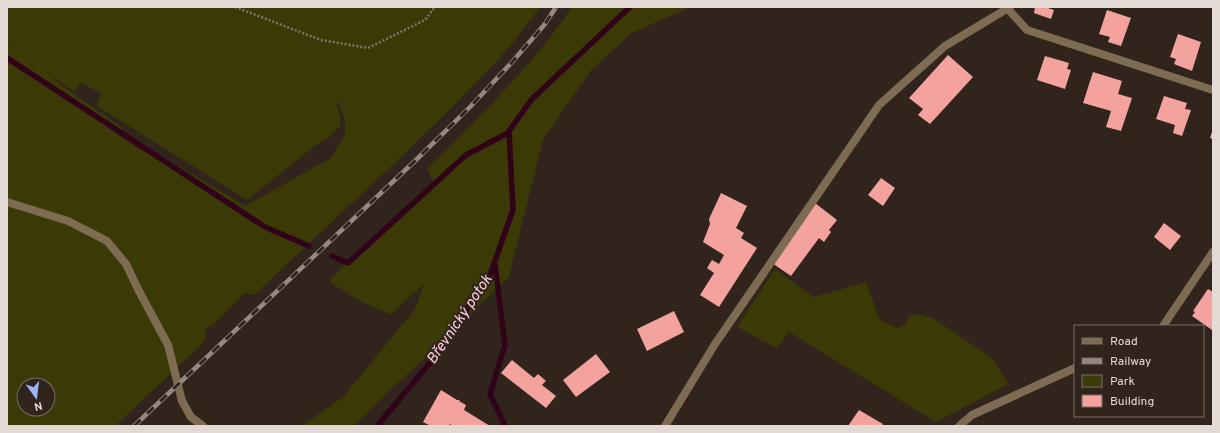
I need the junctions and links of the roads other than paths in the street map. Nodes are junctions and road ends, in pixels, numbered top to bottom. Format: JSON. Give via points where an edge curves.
{"nodes":[{"id":1,"x":1008,"y":8,"type":"edge"},
{"id":2,"x":1213,"y":90,"type":"edge"},
{"id":3,"x":7,"y":202,"type":"edge"},
{"id":4,"x":1213,"y":252,"type":"edge"},
{"id":5,"x":1164,"y":325,"type":"edge"},
{"id":6,"x":1074,"y":368,"type":"edge"},
{"id":7,"x":203,"y":426,"type":"edge"},
{"id":8,"x":665,"y":426,"type":"edge"},
{"id":9,"x":959,"y":426,"type":"edge"}],
"edges":[{"from":1,"to":2,"type":"street","via":[[1027,30]]},
{"from":1,"to":8,"type":"street","via":[[945,46],[879,105],[715,344]]},
{"from":3,"to":7,"type":"street","via":[[68,221],[107,241],[126,264],[168,345],[182,401],[191,417]]},
{"from":4,"to":5,"type":"street"},
{"from":6,"to":9,"type":"street","via":[[972,415]]}]}
